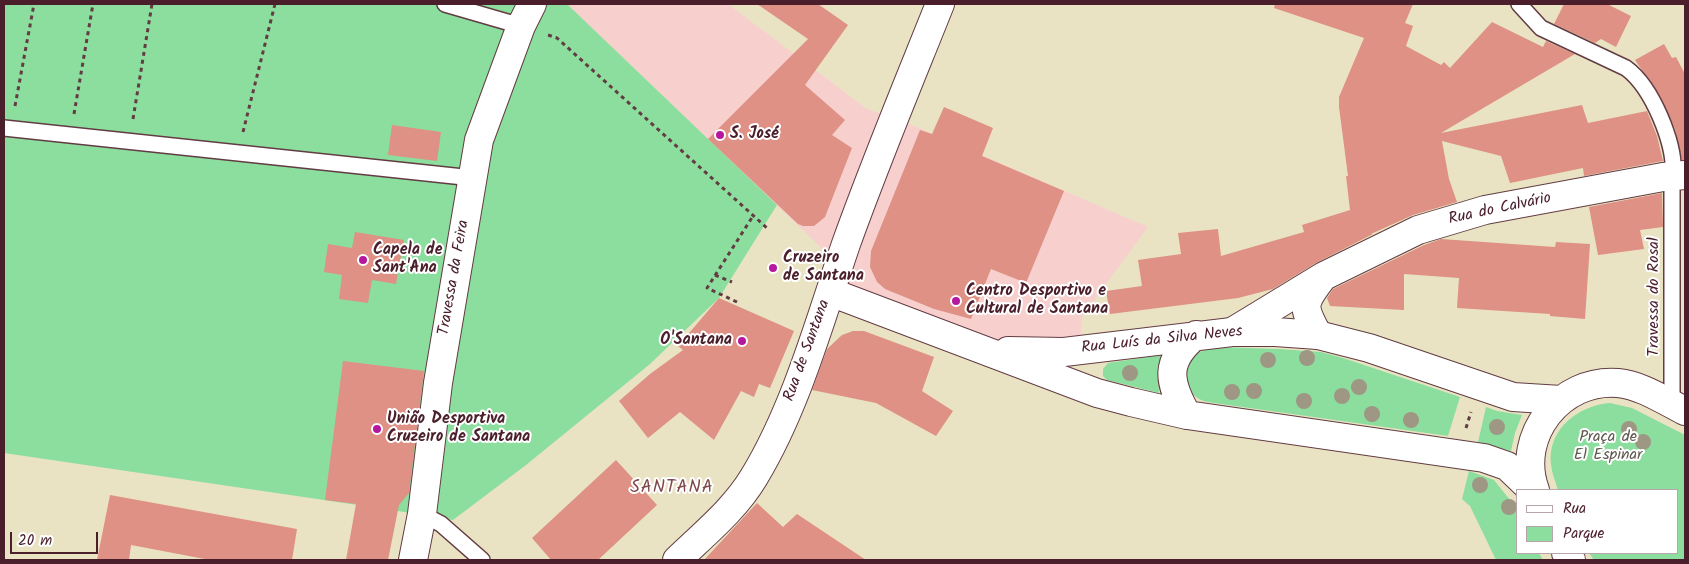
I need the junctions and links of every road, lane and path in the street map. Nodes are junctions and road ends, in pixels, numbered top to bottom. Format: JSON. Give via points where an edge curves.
{"nodes":[{"id":1,"x":34,"y":4,"type":"edge"},
{"id":2,"x":93,"y":4,"type":"edge"},
{"id":3,"x":152,"y":4,"type":"edge"},
{"id":4,"x":275,"y":4,"type":"edge"},
{"id":5,"x":445,"y":4,"type":"edge"},
{"id":6,"x":940,"y":4,"type":"edge"},
{"id":7,"x":1519,"y":4,"type":"edge"},
{"id":8,"x":526,"y":15,"type":"edge"},
{"id":9,"x":8,"y":128,"type":"edge"},
{"id":10,"x":70,"y":135,"type":"junction"},
{"id":11,"x":129,"y":141,"type":"junction"},
{"id":12,"x":238,"y":154,"type":"junction"},
{"id":13,"x":473,"y":178,"type":"junction"},
{"id":14,"x":1677,"y":180,"type":"edge"},
{"id":15,"x":753,"y":216,"type":"junction"},
{"id":16,"x":767,"y":228,"type":"dead end"},
{"id":17,"x":715,"y":275,"type":"junction"},
{"id":18,"x":1324,"y":276,"type":"junction"},
{"id":19,"x":732,"y":282,"type":"dead end"},
{"id":20,"x":830,"y":292,"type":"junction"},
{"id":21,"x":737,"y":302,"type":"dead end"},
{"id":22,"x":1232,"y":332,"type":"junction"},
{"id":23,"x":1196,"y":335,"type":"junction"},
{"id":24,"x":1318,"y":335,"type":"junction"},
{"id":25,"x":963,"y":342,"type":"junction"},
{"id":26,"x":1561,"y":400,"type":"junction"},
{"id":27,"x":1679,"y":408,"type":"edge"},
{"id":28,"x":1471,"y":411,"type":"dead end"},
{"id":29,"x":1187,"y":415,"type":"junction"},
{"id":30,"x":1465,"y":430,"type":"dead end"},
{"id":31,"x":1533,"y":489,"type":"edge"},
{"id":32,"x":1534,"y":489,"type":"edge"},
{"id":33,"x":422,"y":514,"type":"junction"},
{"id":34,"x":413,"y":560,"type":"edge"},
{"id":35,"x":482,"y":560,"type":"edge"},
{"id":36,"x":677,"y":560,"type":"edge"}],
"edges":[{"from":1,"to":9,"type":"path"},
{"from":2,"to":10,"type":"path"},
{"from":3,"to":11,"type":"path"},
{"from":4,"to":12,"type":"path"},
{"from":5,"to":8,"type":"lane"},
{"from":6,"to":20,"type":"main road","name":"Rua de Santana"},
{"from":7,"to":14,"type":"lane","name":"Travessa do Rosal","via":[[1541,28],[1636,75],[1663,122]]},
{"from":8,"to":13,"type":"main road","name":"Travessa da Feira","via":[[479,140]]},
{"from":8,"to":15,"type":"path","via":[[557,38]]},
{"from":9,"to":10,"type":"lane"},
{"from":10,"to":11,"type":"lane"},
{"from":11,"to":12,"type":"lane"},
{"from":12,"to":13,"type":"lane"},
{"from":13,"to":33,"type":"main road","name":"Travessa da Feira","via":[[438,383]]},
{"from":14,"to":18,"type":"main road","name":"Rua do Calvário","via":[[1484,210],[1418,230]]},
{"from":14,"to":27,"type":"lane","name":"Travessa do Rosal"},
{"from":15,"to":16,"type":"path"},
{"from":15,"to":17,"type":"path"},
{"from":17,"to":19,"type":"path"},
{"from":17,"to":21,"type":"path","via":[[707,288]]},
{"from":18,"to":22,"type":"main road","name":"Rua do Calvário"},
{"from":18,"to":24,"type":"main road","name":"Rua do Calvário","via":[[1308,297],[1305,307]]},
{"from":20,"to":25,"type":"main road","name":"Rua Luís da Silva Neves"},
{"from":20,"to":36,"type":"main road","name":"Rua de Santana","via":[[793,395],[757,472],[732,505]]},
{"from":22,"to":23,"type":"main road","name":"Rua Luís da Silva Neves"},
{"from":22,"to":24,"type":"main road","name":"Rua Luís da Silva Neves"},
{"from":23,"to":25,"type":"main road","name":"Rua Luís da Silva Neves","via":[[1064,352],[1016,352]]},
{"from":23,"to":29,"type":"main road","via":[[1180,351],[1172,375],[1175,393]]},
{"from":24,"to":26,"type":"main road","name":"Rua Luís da Silva Neves","via":[[1369,348],[1512,397]]},
{"from":25,"to":29,"type":"main road","name":"Rua Luís da Silva Neves","via":[[1097,393]]},
{"from":26,"to":27,"type":"main road","via":[[1580,388],[1615,383],[1626,384]]},
{"from":26,"to":32,"type":"main road","via":[[1545,417],[1534,437],[1530,461]]},
{"from":28,"to":30,"type":"path"},
{"from":29,"to":31,"type":"main road","name":"Rua Luís da Silva Neves","via":[[1484,458],[1507,466]]},
{"from":33,"to":34,"type":"main road","name":"Travessa da Feira"},
{"from":33,"to":35,"type":"lane","via":[[441,524]]}]}
